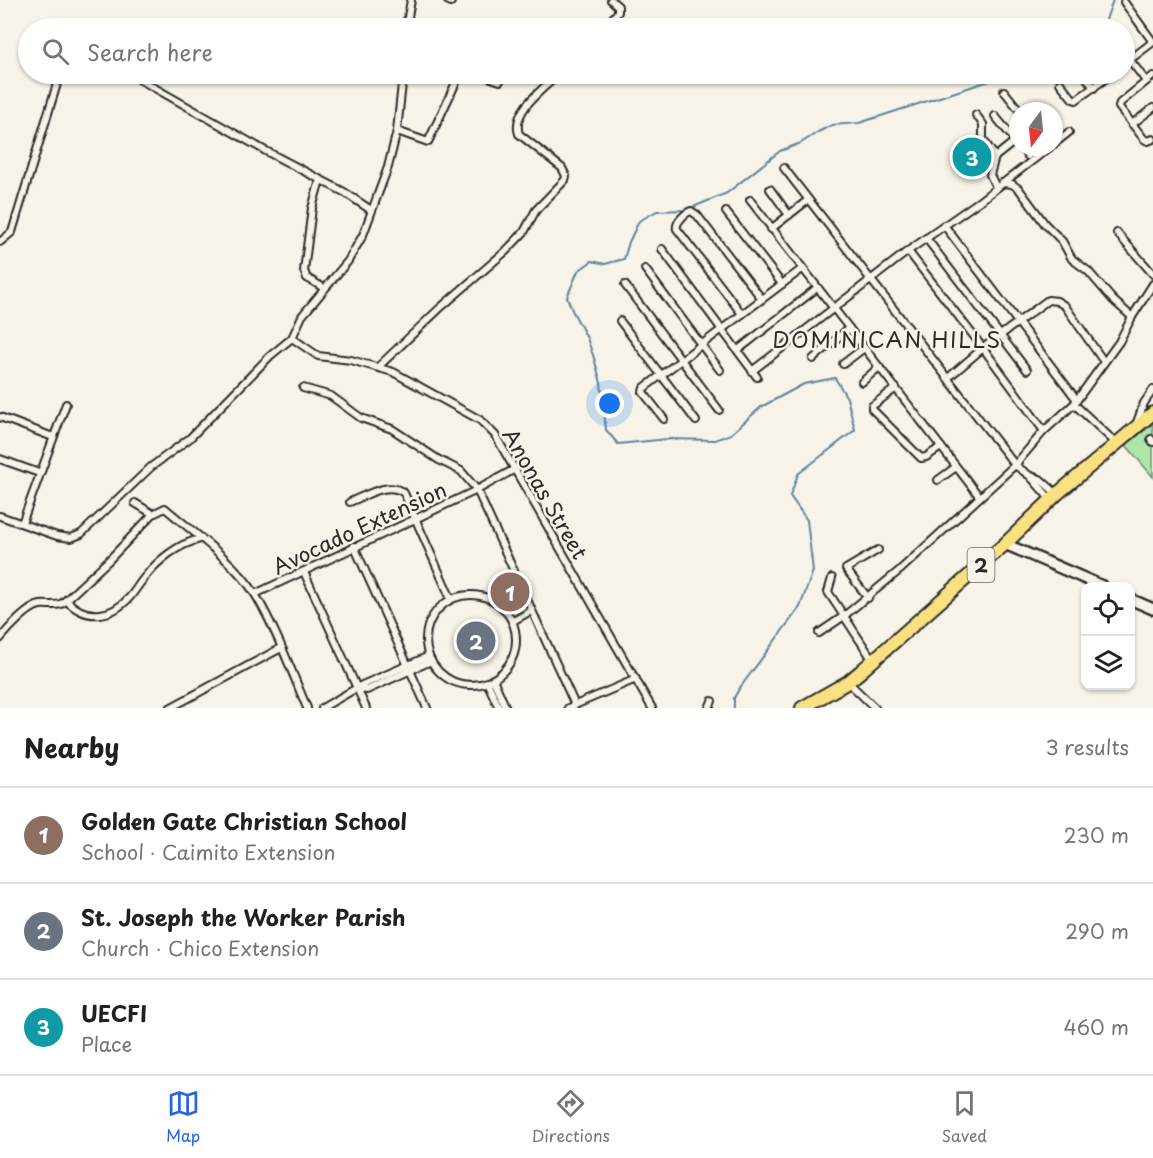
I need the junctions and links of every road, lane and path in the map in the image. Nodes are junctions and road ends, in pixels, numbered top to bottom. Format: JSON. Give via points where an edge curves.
{"nodes":[{"id":1,"x":411,"y":0,"type":"edge"},
{"id":2,"x":611,"y":0,"type":"edge"},
{"id":3,"x":1124,"y":2,"type":"dead end"},
{"id":4,"x":408,"y":18,"type":"edge"},
{"id":5,"x":613,"y":18,"type":"edge"},
{"id":6,"x":1135,"y":56,"type":"edge"},
{"id":7,"x":1135,"y":68,"type":"edge"},
{"id":8,"x":1153,"y":76,"type":"edge"},
{"id":9,"x":1146,"y":81,"type":"junction"},
{"id":10,"x":57,"y":84,"type":"edge"},
{"id":11,"x":148,"y":84,"type":"edge"},
{"id":12,"x":402,"y":84,"type":"edge"},
{"id":13,"x":455,"y":84,"type":"edge"},
{"id":14,"x":549,"y":84,"type":"edge"},
{"id":15,"x":1061,"y":84,"type":"edge"},
{"id":16,"x":1092,"y":84,"type":"edge"},
{"id":17,"x":1098,"y":84,"type":"edge"},
{"id":18,"x":1094,"y":87,"type":"junction"},
{"id":19,"x":1004,"y":91,"type":"dead end"},
{"id":20,"x":1013,"y":102,"type":"edge"},
{"id":21,"x":1153,"y":108,"type":"edge"},
{"id":22,"x":976,"y":115,"type":"dead end"},
{"id":23,"x":995,"y":116,"type":"dead end"},
{"id":24,"x":1132,"y":124,"type":"junction"},
{"id":25,"x":397,"y":131,"type":"junction"},
{"id":26,"x":1069,"y":132,"type":"dead end"},
{"id":27,"x":1009,"y":133,"type":"edge"},
{"id":28,"x":1063,"y":137,"type":"edge"},
{"id":29,"x":1152,"y":140,"type":"edge"},
{"id":30,"x":1009,"y":149,"type":"edge"},
{"id":31,"x":1037,"y":156,"type":"edge"},
{"id":32,"x":995,"y":157,"type":"junction"},
{"id":33,"x":784,"y":168,"type":"dead end"},
{"id":34,"x":321,"y":180,"type":"junction"},
{"id":35,"x":999,"y":185,"type":"junction"},
{"id":36,"x":770,"y":189,"type":"dead end"},
{"id":37,"x":808,"y":200,"type":"junction"},
{"id":38,"x":750,"y":201,"type":"dead end"},
{"id":39,"x":371,"y":210,"type":"junction"},
{"id":40,"x":726,"y":212,"type":"dead end"},
{"id":41,"x":789,"y":215,"type":"junction"},
{"id":42,"x":944,"y":225,"type":"junction"},
{"id":43,"x":771,"y":229,"type":"junction"},
{"id":44,"x":1117,"y":233,"type":"dead end"},
{"id":45,"x":926,"y":238,"type":"junction"},
{"id":46,"x":0,"y":242,"type":"edge"},
{"id":47,"x":662,"y":249,"type":"dead end"},
{"id":48,"x":908,"y":251,"type":"junction"},
{"id":49,"x":645,"y":269,"type":"dead end"},
{"id":50,"x":802,"y":269,"type":"junction"},
{"id":51,"x":1153,"y":274,"type":"edge"},
{"id":52,"x":871,"y":279,"type":"junction"},
{"id":53,"x":782,"y":284,"type":"junction"},
{"id":54,"x":1153,"y":284,"type":"edge"},
{"id":55,"x":626,"y":285,"type":"dead end"},
{"id":56,"x":324,"y":288,"type":"junction"},
{"id":57,"x":817,"y":288,"type":"junction"},
{"id":58,"x":762,"y":299,"type":"junction"},
{"id":59,"x":834,"y":309,"type":"junction"},
{"id":60,"x":742,"y":314,"type":"junction"},
{"id":61,"x":1132,"y":317,"type":"junction"},
{"id":62,"x":620,"y":321,"type":"dead end"},
{"id":63,"x":1018,"y":322,"type":"junction"},
{"id":64,"x":849,"y":328,"type":"junction"},
{"id":65,"x":721,"y":329,"type":"junction"},
{"id":66,"x":1000,"y":335,"type":"junction"},
{"id":67,"x":292,"y":338,"type":"junction"},
{"id":68,"x":701,"y":345,"type":"junction"},
{"id":69,"x":864,"y":348,"type":"junction"},
{"id":70,"x":983,"y":348,"type":"junction"},
{"id":71,"x":738,"y":350,"type":"junction"},
{"id":72,"x":813,"y":358,"type":"dead end"},
{"id":73,"x":681,"y":361,"type":"junction"},
{"id":74,"x":1104,"y":362,"type":"junction"},
{"id":75,"x":843,"y":364,"type":"dead end"},
{"id":76,"x":379,"y":366,"type":"junction"},
{"id":77,"x":879,"y":367,"type":"junction"},
{"id":78,"x":720,"y":370,"type":"dead end"},
{"id":79,"x":752,"y":370,"type":"junction"},
{"id":80,"x":1027,"y":370,"type":"dead end"},
{"id":81,"x":662,"y":376,"type":"junction"},
{"id":82,"x":757,"y":376,"type":"dead end"},
{"id":83,"x":948,"y":378,"type":"junction"},
{"id":84,"x":862,"y":382,"type":"dead end"},
{"id":85,"x":896,"y":387,"type":"junction"},
{"id":86,"x":303,"y":388,"type":"dead end"},
{"id":87,"x":1153,"y":390,"type":"edge"},
{"id":88,"x":1075,"y":402,"type":"junction"},
{"id":89,"x":66,"y":404,"type":"dead end"},
{"id":90,"x":720,"y":410,"type":"dead end"},
{"id":91,"x":1153,"y":413,"type":"edge"},
{"id":92,"x":0,"y":417,"type":"edge"},
{"id":93,"x":664,"y":419,"type":"dead end"},
{"id":94,"x":696,"y":421,"type":"dead end"},
{"id":95,"x":1136,"y":426,"type":"junction"},
{"id":96,"x":1044,"y":432,"type":"junction"},
{"id":97,"x":53,"y":437,"type":"junction"},
{"id":98,"x":1116,"y":443,"type":"junction"},
{"id":99,"x":941,"y":447,"type":"junction"},
{"id":100,"x":0,"y":459,"type":"edge"},
{"id":101,"x":1015,"y":465,"type":"junction"},
{"id":102,"x":956,"y":467,"type":"junction"},
{"id":103,"x":515,"y":469,"type":"junction"},
{"id":104,"x":39,"y":473,"type":"junction"},
{"id":105,"x":939,"y":480,"type":"dead end"},
{"id":106,"x":477,"y":490,"type":"junction"},
{"id":107,"x":979,"y":496,"type":"junction"},
{"id":108,"x":1054,"y":497,"type":"junction"},
{"id":109,"x":350,"y":502,"type":"dead end"},
{"id":110,"x":135,"y":503,"type":"dead end"},
{"id":111,"x":153,"y":514,"type":"junction"},
{"id":112,"x":0,"y":516,"type":"edge"},
{"id":113,"x":415,"y":518,"type":"junction"},
{"id":114,"x":22,"y":523,"type":"junction"},
{"id":115,"x":192,"y":532,"type":"junction"},
{"id":116,"x":200,"y":539,"type":"junction"},
{"id":117,"x":186,"y":542,"type":"junction"},
{"id":118,"x":1005,"y":544,"type":"junction"},
{"id":119,"x":354,"y":546,"type":"junction"},
{"id":120,"x":879,"y":550,"type":"dead end"},
{"id":121,"x":304,"y":572,"type":"junction"},
{"id":122,"x":832,"y":578,"type":"dead end"},
{"id":123,"x":1093,"y":582,"type":"edge"},
{"id":124,"x":255,"y":594,"type":"junction"},
{"id":125,"x":868,"y":598,"type":"junction"},
{"id":126,"x":451,"y":599,"type":"junction"},
{"id":127,"x":66,"y":600,"type":"junction"},
{"id":128,"x":1135,"y":601,"type":"edge"},
{"id":129,"x":1153,"y":609,"type":"edge"},
{"id":130,"x":531,"y":610,"type":"junction"},
{"id":131,"x":844,"y":616,"type":"junction"},
{"id":132,"x":513,"y":621,"type":"junction"},
{"id":133,"x":819,"y":633,"type":"dead end"},
{"id":134,"x":0,"y":639,"type":"edge"},
{"id":135,"x":281,"y":648,"type":"junction"},
{"id":136,"x":430,"y":658,"type":"junction"},
{"id":137,"x":872,"y":659,"type":"junction"},
{"id":138,"x":408,"y":668,"type":"junction"},
{"id":139,"x":636,"y":679,"type":"junction"},
{"id":140,"x":490,"y":681,"type":"junction"},
{"id":141,"x":848,"y":682,"type":"junction"},
{"id":142,"x":358,"y":689,"type":"junction"},
{"id":143,"x":712,"y":701,"type":"dead end"},
{"id":144,"x":572,"y":706,"type":"edge"},
{"id":145,"x":809,"y":707,"type":"edge"},
{"id":146,"x":170,"y":708,"type":"edge"},
{"id":147,"x":307,"y":708,"type":"edge"},
{"id":148,"x":322,"y":708,"type":"edge"},
{"id":149,"x":366,"y":708,"type":"edge"},
{"id":150,"x":427,"y":708,"type":"edge"},
{"id":151,"x":499,"y":708,"type":"edge"},
{"id":152,"x":506,"y":708,"type":"edge"},
{"id":153,"x":652,"y":708,"type":"edge"},
{"id":154,"x":709,"y":708,"type":"edge"},
{"id":155,"x":875,"y":708,"type":"edge"}],
"edges":[{"from":1,"to":4,"type":"street"},
{"from":2,"to":5,"type":"street","via":[[618,6]]},
{"from":3,"to":6,"type":"street","via":[[1153,42]]},
{"from":7,"to":9,"type":"street"},
{"from":8,"to":9,"type":"street"},
{"from":9,"to":24,"type":"street","via":[[1119,105]]},
{"from":10,"to":46,"type":"street","via":[[12,232]]},
{"from":11,"to":34,"type":"street"},
{"from":12,"to":25,"type":"street"},
{"from":13,"to":25,"type":"street","via":[[428,142]]},
{"from":14,"to":76,"type":"street","via":[[520,112],[517,128],[519,134],[562,168],[565,180],[536,210],[524,232],[506,251]]},
{"from":15,"to":18,"type":"street","via":[[1076,100]]},
{"from":16,"to":18,"type":"street"},
{"from":17,"to":18,"type":"street"},
{"from":19,"to":20,"type":"street"},
{"from":21,"to":24,"type":"street"},
{"from":22,"to":32,"type":"street","via":[[983,124],[983,139]]},
{"from":23,"to":27,"type":"street"},
{"from":24,"to":29,"type":"street","via":[[1144,140]]},
{"from":25,"to":39,"type":"street"},
{"from":26,"to":28,"type":"street"},
{"from":30,"to":32,"type":"street"},
{"from":31,"to":35,"type":"street"},
{"from":32,"to":35,"type":"street","via":[[990,175]]},
{"from":33,"to":37,"type":"street"},
{"from":34,"to":39,"type":"street"},
{"from":34,"to":56,"type":"street","via":[[312,208],[304,271],[307,278]]},
{"from":35,"to":42,"type":"street"},
{"from":35,"to":61,"type":"street","via":[[1012,184],[1019,189],[1072,259]]},
{"from":36,"to":41,"type":"street"},
{"from":37,"to":41,"type":"street"},
{"from":37,"to":52,"type":"street"},
{"from":38,"to":43,"type":"street"},
{"from":39,"to":56,"type":"street","via":[[358,247]]},
{"from":40,"to":53,"type":"street"},
{"from":41,"to":43,"type":"street"},
{"from":42,"to":45,"type":"street"},
{"from":42,"to":63,"type":"street"},
{"from":43,"to":50,"type":"street"},
{"from":44,"to":51,"type":"street"},
{"from":45,"to":48,"type":"street"},
{"from":45,"to":66,"type":"street"},
{"from":47,"to":65,"type":"street"},
{"from":48,"to":52,"type":"street"},
{"from":48,"to":70,"type":"street"},
{"from":49,"to":68,"type":"street"},
{"from":50,"to":53,"type":"street"},
{"from":50,"to":57,"type":"street"},
{"from":52,"to":59,"type":"street"},
{"from":52,"to":83,"type":"street"},
{"from":53,"to":58,"type":"street"},
{"from":54,"to":61,"type":"street"},
{"from":55,"to":73,"type":"street"},
{"from":56,"to":67,"type":"street","via":[[302,316]]},
{"from":57,"to":59,"type":"street"},
{"from":57,"to":71,"type":"street"},
{"from":58,"to":60,"type":"street"},
{"from":58,"to":60,"type":"street","via":[[697,215],[688,212],[677,229]]},
{"from":59,"to":64,"type":"street"},
{"from":59,"to":79,"type":"street"},
{"from":60,"to":65,"type":"street"},
{"from":61,"to":74,"type":"street"},
{"from":62,"to":81,"type":"street"},
{"from":63,"to":66,"type":"street"},
{"from":63,"to":74,"type":"street","via":[[1046,301],[1057,301],[1065,306]]},
{"from":63,"to":88,"type":"street"},
{"from":64,"to":69,"type":"street"},
{"from":64,"to":72,"type":"street"},
{"from":65,"to":68,"type":"street"},
{"from":65,"to":71,"type":"street"},
{"from":66,"to":70,"type":"street"},
{"from":66,"to":80,"type":"street"},
{"from":67,"to":76,"type":"street","name":"Anonas Street","via":[[318,356]]},
{"from":67,"to":114,"type":"street","via":[[190,438],[151,467],[81,534],[64,537]]},
{"from":68,"to":73,"type":"street"},
{"from":68,"to":78,"type":"street"},
{"from":69,"to":75,"type":"street"},
{"from":69,"to":77,"type":"street"},
{"from":70,"to":83,"type":"street"},
{"from":70,"to":96,"type":"street"},
{"from":71,"to":79,"type":"street"},
{"from":73,"to":81,"type":"street"},
{"from":73,"to":90,"type":"street"},
{"from":74,"to":88,"type":"street"},
{"from":76,"to":103,"type":"street","name":"Anonas Street","via":[[480,420],[495,435]]},
{"from":77,"to":84,"type":"street"},
{"from":77,"to":85,"type":"street"},
{"from":79,"to":82,"type":"street"},
{"from":81,"to":93,"type":"street","via":[[644,392]]},
{"from":81,"to":94,"type":"street"},
{"from":83,"to":101,"type":"street"},
{"from":85,"to":99,"type":"street"},
{"from":85,"to":99,"type":"street","via":[[872,409],[921,458]]},
{"from":86,"to":106,"type":"street","via":[[331,396],[361,418],[392,429],[461,471]]},
{"from":87,"to":95,"type":"street"},
{"from":88,"to":96,"type":"street"},
{"from":88,"to":98,"type":"street"},
{"from":89,"to":97,"type":"street"},
{"from":91,"to":95,"type":"highway","number":"2"},
{"from":92,"to":97,"type":"street"},
{"from":95,"to":98,"type":"highway","number":"2"},
{"from":96,"to":101,"type":"street"},
{"from":97,"to":104,"type":"street"},
{"from":98,"to":108,"type":"highway","number":"2"},
{"from":99,"to":102,"type":"street"},
{"from":100,"to":104,"type":"street"},
{"from":101,"to":107,"type":"street"},
{"from":101,"to":108,"type":"street","via":[[1040,479]]},
{"from":102,"to":105,"type":"street"},
{"from":102,"to":107,"type":"street"},
{"from":103,"to":106,"type":"street","name":"Avocado Extension"},
{"from":103,"to":139,"type":"street","name":"Anonas Street"},
{"from":104,"to":114,"type":"street"},
{"from":106,"to":113,"type":"street","name":"Avocado Extension"},
{"from":106,"to":130,"type":"street"},
{"from":107,"to":125,"type":"street"},
{"from":108,"to":118,"type":"highway","number":"2"},
{"from":109,"to":113,"type":"street","via":[[393,488],[404,494]]},
{"from":110,"to":111,"type":"street"},
{"from":111,"to":115,"type":"street","via":[[165,508]]},
{"from":111,"to":127,"type":"street"},
{"from":112,"to":114,"type":"street"},
{"from":113,"to":119,"type":"street","name":"Avocado Extension"},
{"from":113,"to":126,"type":"street"},
{"from":115,"to":116,"type":"street"},
{"from":115,"to":117,"type":"street"},
{"from":116,"to":117,"type":"street"},
{"from":116,"to":124,"type":"street","via":[[230,564]]},
{"from":117,"to":127,"type":"street","via":[[159,562],[130,597],[105,615],[84,613]]},
{"from":118,"to":123,"type":"street"},
{"from":118,"to":137,"type":"highway","number":"2"},
{"from":119,"to":121,"type":"street","name":"Avocado Extension"},
{"from":119,"to":138,"type":"street"},
{"from":120,"to":125,"type":"street","via":[[846,570]]},
{"from":121,"to":124,"type":"street","name":"Avocado Extension"},
{"from":121,"to":142,"type":"street"},
{"from":122,"to":131,"type":"street","via":[[828,592]]},
{"from":124,"to":135,"type":"street"},
{"from":125,"to":131,"type":"street"},
{"from":126,"to":132,"type":"street","via":[[480,595],[505,609]]},
{"from":126,"to":136,"type":"street","via":[[440,606],[427,629]]},
{"from":127,"to":134,"type":"street","via":[[59,605],[34,607]]},
{"from":128,"to":129,"type":"street"},
{"from":130,"to":132,"type":"street"},
{"from":130,"to":144,"type":"street"},
{"from":131,"to":133,"type":"street"},
{"from":131,"to":137,"type":"street"},
{"from":132,"to":140,"type":"street","via":[[516,649],[511,662]]},
{"from":135,"to":146,"type":"street"},
{"from":135,"to":147,"type":"street"},
{"from":136,"to":138,"type":"street"},
{"from":136,"to":140,"type":"street","via":[[450,680],[477,685]]},
{"from":137,"to":141,"type":"highway","number":"2"},
{"from":138,"to":142,"type":"street","via":[[367,690]]},
{"from":138,"to":150,"type":"street"},
{"from":139,"to":144,"type":"street"},
{"from":139,"to":153,"type":"street","name":"Anonas Street"},
{"from":140,"to":151,"type":"street"},
{"from":140,"to":152,"type":"street"},
{"from":141,"to":145,"type":"highway","number":"2"},
{"from":141,"to":155,"type":"street"},
{"from":142,"to":148,"type":"street"},
{"from":142,"to":149,"type":"street"},
{"from":143,"to":154,"type":"street"}]}
